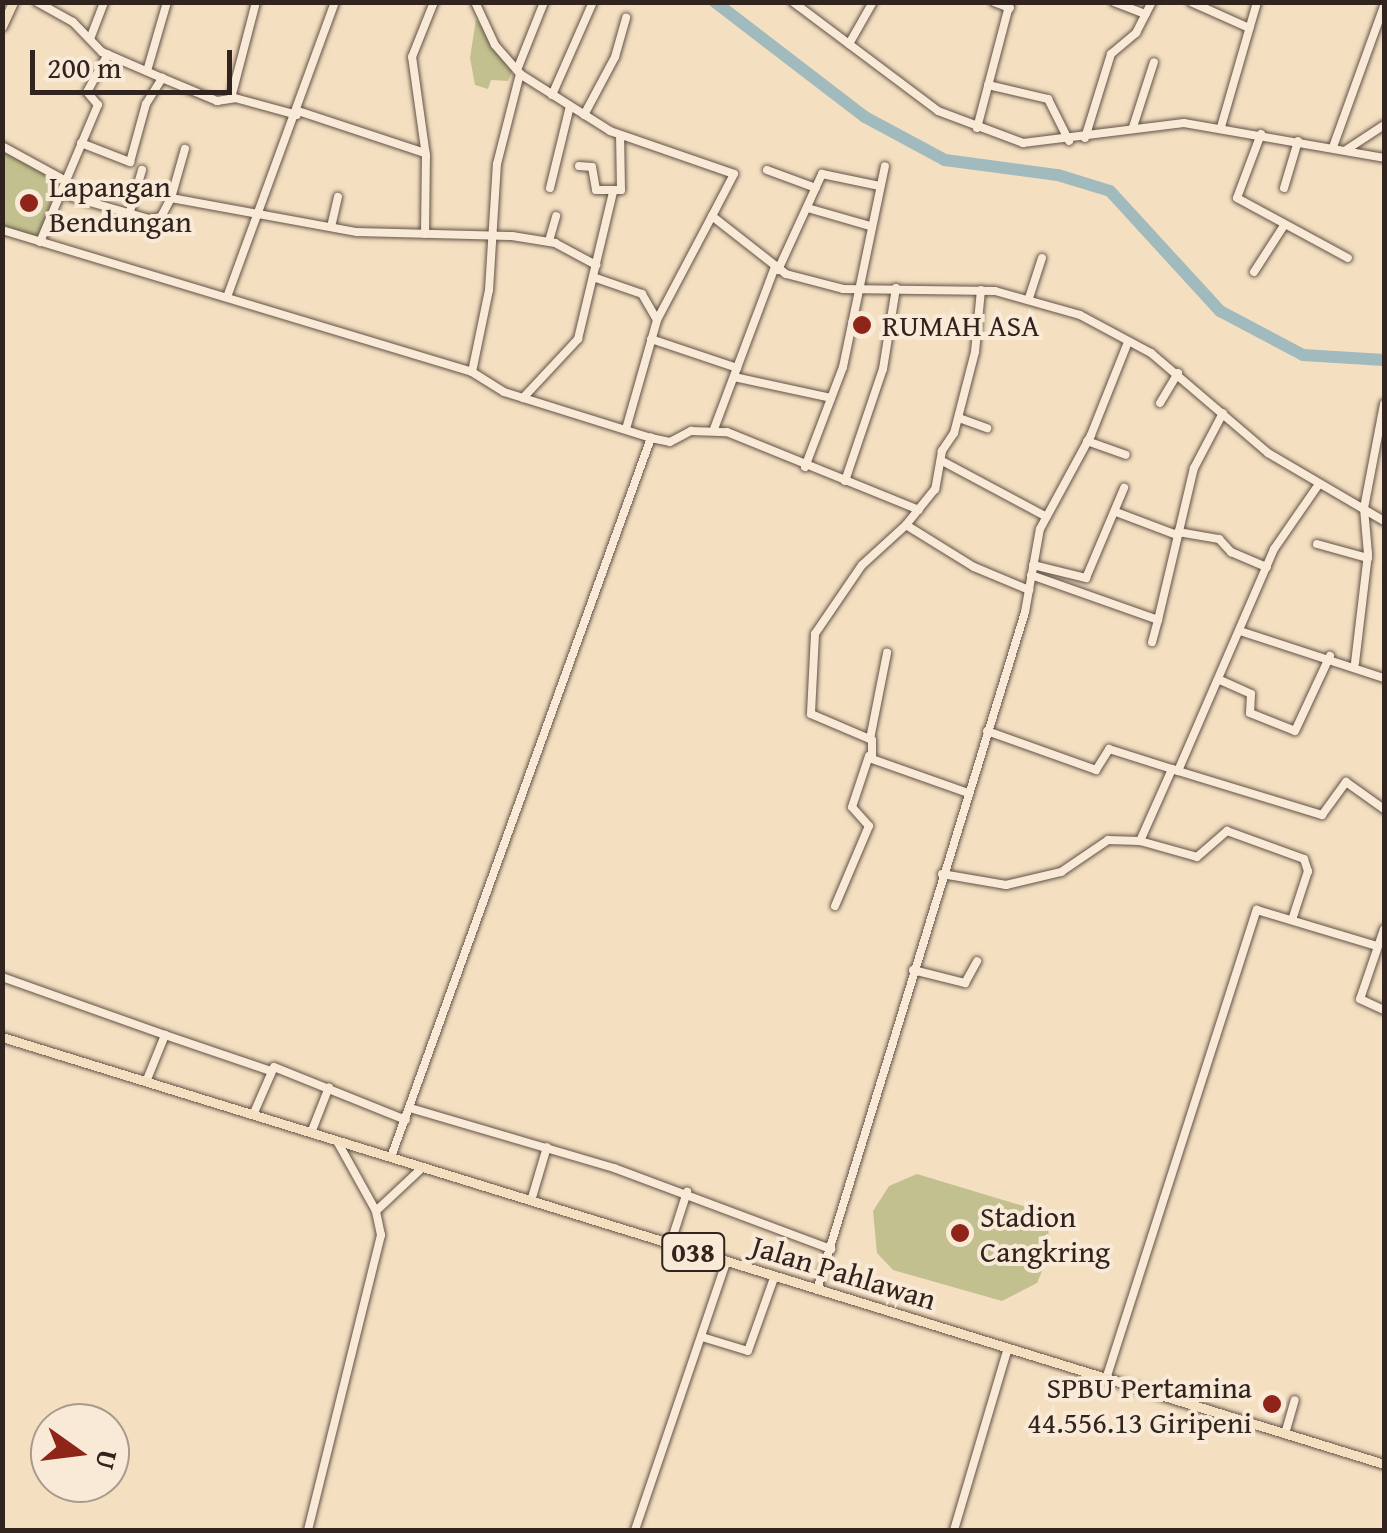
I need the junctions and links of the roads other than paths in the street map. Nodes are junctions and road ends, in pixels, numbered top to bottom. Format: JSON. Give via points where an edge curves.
{"nodes":[{"id":1,"x":13,"y":2,"type":"edge"},
{"id":2,"x":37,"y":2,"type":"edge"},
{"id":3,"x":104,"y":2,"type":"edge"},
{"id":4,"x":167,"y":2,"type":"edge"},
{"id":5,"x":256,"y":2,"type":"edge"},
{"id":6,"x":335,"y":2,"type":"edge"},
{"id":7,"x":434,"y":2,"type":"edge"},
{"id":8,"x":476,"y":2,"type":"edge"},
{"id":9,"x":544,"y":2,"type":"edge"},
{"id":10,"x":593,"y":2,"type":"edge"},
{"id":11,"x":793,"y":2,"type":"edge"},
{"id":12,"x":873,"y":2,"type":"edge"},
{"id":13,"x":994,"y":2,"type":"edge"},
{"id":14,"x":1114,"y":2,"type":"edge"},
{"id":15,"x":1152,"y":2,"type":"edge"},
{"id":16,"x":1257,"y":2,"type":"edge"},
{"id":17,"x":1194,"y":3,"type":"edge"},
{"id":18,"x":1010,"y":5,"type":"edge"},
{"id":19,"x":1384,"y":6,"type":"edge"},
{"id":20,"x":1146,"y":14,"type":"junction"},
{"id":21,"x":626,"y":18,"type":"dead end"},
{"id":22,"x":2,"y":26,"type":"edge"},
{"id":23,"x":1248,"y":28,"type":"junction"},
{"id":24,"x":90,"y":40,"type":"junction"},
{"id":25,"x":848,"y":44,"type":"junction"},
{"id":26,"x":108,"y":54,"type":"junction"},
{"id":27,"x":1154,"y":62,"type":"dead end"},
{"id":28,"x":147,"y":71,"type":"junction"},
{"id":29,"x":518,"y":72,"type":"junction"},
{"id":30,"x":162,"y":78,"type":"junction"},
{"id":31,"x":988,"y":85,"type":"junction"},
{"id":32,"x":552,"y":95,"type":"junction"},
{"id":33,"x":232,"y":98,"type":"junction"},
{"id":34,"x":570,"y":106,"type":"junction"},
{"id":35,"x":297,"y":113,"type":"junction"},
{"id":36,"x":584,"y":115,"type":"junction"},
{"id":37,"x":1384,"y":124,"type":"edge"},
{"id":38,"x":1134,"y":127,"type":"junction"},
{"id":39,"x":1220,"y":127,"type":"junction"},
{"id":40,"x":977,"y":128,"type":"junction"},
{"id":41,"x":620,"y":134,"type":"junction"},
{"id":42,"x":1262,"y":134,"type":"junction"},
{"id":43,"x":1086,"y":138,"type":"junction"},
{"id":44,"x":1068,"y":141,"type":"junction"},
{"id":45,"x":1298,"y":141,"type":"junction"},
{"id":46,"x":81,"y":144,"type":"junction"},
{"id":47,"x":2,"y":146,"type":"edge"},
{"id":48,"x":1333,"y":148,"type":"junction"},
{"id":49,"x":185,"y":149,"type":"dead end"},
{"id":50,"x":1346,"y":150,"type":"junction"},
{"id":51,"x":425,"y":153,"type":"junction"},
{"id":52,"x":1384,"y":158,"type":"edge"},
{"id":53,"x":579,"y":166,"type":"dead end"},
{"id":54,"x":885,"y":166,"type":"dead end"},
{"id":55,"x":142,"y":170,"type":"dead end"},
{"id":56,"x":767,"y":170,"type":"dead end"},
{"id":57,"x":64,"y":180,"type":"junction"},
{"id":58,"x":880,"y":186,"type":"junction"},
{"id":59,"x":550,"y":188,"type":"dead end"},
{"id":60,"x":816,"y":188,"type":"junction"},
{"id":61,"x":1284,"y":188,"type":"dead end"},
{"id":62,"x":613,"y":192,"type":"junction"},
{"id":63,"x":58,"y":194,"type":"junction"},
{"id":64,"x":338,"y":197,"type":"dead end"},
{"id":65,"x":172,"y":198,"type":"junction"},
{"id":66,"x":810,"y":209,"type":"junction"},
{"id":67,"x":129,"y":215,"type":"junction"},
{"id":68,"x":262,"y":215,"type":"junction"},
{"id":69,"x":556,"y":216,"type":"dead end"},
{"id":70,"x":712,"y":216,"type":"junction"},
{"id":71,"x":870,"y":226,"type":"junction"},
{"id":72,"x":330,"y":227,"type":"junction"},
{"id":73,"x":1283,"y":227,"type":"junction"},
{"id":74,"x":2,"y":230,"type":"edge"},
{"id":75,"x":426,"y":234,"type":"junction"},
{"id":76,"x":491,"y":234,"type":"junction"},
{"id":77,"x":549,"y":241,"type":"junction"},
{"id":78,"x":40,"y":242,"type":"junction"},
{"id":79,"x":1042,"y":258,"type":"dead end"},
{"id":80,"x":1348,"y":258,"type":"dead end"},
{"id":81,"x":596,"y":264,"type":"junction"},
{"id":82,"x":777,"y":269,"type":"junction"},
{"id":83,"x":1254,"y":272,"type":"dead end"},
{"id":84,"x":593,"y":278,"type":"junction"},
{"id":85,"x":896,"y":288,"type":"junction"},
{"id":86,"x":856,"y":289,"type":"junction"},
{"id":87,"x":981,"y":290,"type":"junction"},
{"id":88,"x":228,"y":297,"type":"junction"},
{"id":89,"x":1029,"y":298,"type":"junction"},
{"id":90,"x":656,"y":320,"type":"junction"},
{"id":91,"x":651,"y":340,"type":"junction"},
{"id":92,"x":1128,"y":342,"type":"junction"},
{"id":93,"x":472,"y":372,"type":"junction"},
{"id":94,"x":736,"y":373,"type":"junction"},
{"id":95,"x":1178,"y":374,"type":"junction"},
{"id":96,"x":523,"y":398,"type":"junction"},
{"id":97,"x":831,"y":398,"type":"junction"},
{"id":98,"x":1160,"y":403,"type":"dead end"},
{"id":99,"x":1384,"y":404,"type":"edge"},
{"id":100,"x":1223,"y":413,"type":"junction"},
{"id":101,"x":959,"y":418,"type":"junction"},
{"id":102,"x":987,"y":428,"type":"dead end"},
{"id":103,"x":626,"y":429,"type":"junction"},
{"id":104,"x":714,"y":429,"type":"junction"},
{"id":105,"x":651,"y":438,"type":"junction"},
{"id":106,"x":1087,"y":441,"type":"junction"},
{"id":107,"x":1381,"y":442,"type":"edge"},
{"id":108,"x":1126,"y":454,"type":"dead end"},
{"id":109,"x":944,"y":462,"type":"junction"},
{"id":110,"x":805,"y":466,"type":"junction"},
{"id":111,"x":845,"y":481,"type":"junction"},
{"id":112,"x":1319,"y":484,"type":"junction"},
{"id":113,"x":1124,"y":488,"type":"dead end"},
{"id":114,"x":1364,"y":508,"type":"junction"},
{"id":115,"x":919,"y":510,"type":"junction"},
{"id":116,"x":1116,"y":512,"type":"junction"},
{"id":117,"x":1045,"y":516,"type":"junction"},
{"id":118,"x":1384,"y":521,"type":"edge"},
{"id":119,"x":906,"y":525,"type":"junction"},
{"id":120,"x":1177,"y":534,"type":"junction"},
{"id":121,"x":1317,"y":544,"type":"dead end"},
{"id":122,"x":1368,"y":558,"type":"junction"},
{"id":123,"x":1268,"y":567,"type":"junction"},
{"id":124,"x":1032,"y":570,"type":"junction"},
{"id":125,"x":1029,"y":590,"type":"junction"},
{"id":126,"x":1158,"y":620,"type":"junction"},
{"id":127,"x":1243,"y":632,"type":"junction"},
{"id":128,"x":1152,"y":642,"type":"dead end"},
{"id":129,"x":887,"y":653,"type":"dead end"},
{"id":130,"x":1330,"y":656,"type":"junction"},
{"id":131,"x":1355,"y":663,"type":"junction"},
{"id":132,"x":1384,"y":678,"type":"edge"},
{"id":133,"x":1220,"y":680,"type":"junction"},
{"id":134,"x":986,"y":732,"type":"junction"},
{"id":135,"x":870,"y":739,"type":"junction"},
{"id":136,"x":870,"y":756,"type":"junction"},
{"id":137,"x":1175,"y":770,"type":"junction"},
{"id":138,"x":968,"y":792,"type":"junction"},
{"id":139,"x":1384,"y":809,"type":"edge"},
{"id":140,"x":1140,"y":841,"type":"junction"},
{"id":141,"x":942,"y":874,"type":"junction"},
{"id":142,"x":835,"y":906,"type":"dead end"},
{"id":143,"x":1293,"y":917,"type":"junction"},
{"id":144,"x":1384,"y":929,"type":"edge"},
{"id":145,"x":1378,"y":946,"type":"junction"},
{"id":146,"x":977,"y":961,"type":"dead end"},
{"id":147,"x":913,"y":970,"type":"junction"},
{"id":148,"x":2,"y":978,"type":"edge"},
{"id":149,"x":1384,"y":1010,"type":"edge"},
{"id":150,"x":165,"y":1035,"type":"junction"},
{"id":151,"x":2,"y":1037,"type":"edge"},
{"id":152,"x":268,"y":1070,"type":"junction"},
{"id":153,"x":146,"y":1082,"type":"junction"},
{"id":154,"x":328,"y":1087,"type":"junction"},
{"id":155,"x":410,"y":1108,"type":"junction"},
{"id":156,"x":253,"y":1115,"type":"junction"},
{"id":157,"x":406,"y":1120,"type":"junction"},
{"id":158,"x":311,"y":1133,"type":"junction"},
{"id":159,"x":337,"y":1141,"type":"junction"},
{"id":160,"x":548,"y":1148,"type":"junction"},
{"id":161,"x":393,"y":1153,"type":"junction"},
{"id":162,"x":423,"y":1167,"type":"junction"},
{"id":163,"x":686,"y":1192,"type":"junction"},
{"id":164,"x":532,"y":1202,"type":"junction"},
{"id":165,"x":376,"y":1210,"type":"junction"},
{"id":166,"x":670,"y":1245,"type":"junction"},
{"id":167,"x":830,"y":1248,"type":"junction"},
{"id":168,"x":726,"y":1263,"type":"junction"},
{"id":169,"x":774,"y":1278,"type":"junction"},
{"id":170,"x":818,"y":1290,"type":"junction"},
{"id":171,"x":702,"y":1337,"type":"junction"},
{"id":172,"x":1008,"y":1348,"type":"junction"},
{"id":173,"x":1106,"y":1379,"type":"junction"},
{"id":174,"x":1295,"y":1400,"type":"dead end"},
{"id":175,"x":1285,"y":1434,"type":"junction"},
{"id":176,"x":1384,"y":1464,"type":"edge"},
{"id":177,"x":308,"y":1530,"type":"edge"},
{"id":178,"x":635,"y":1530,"type":"edge"},
{"id":179,"x":954,"y":1530,"type":"edge"}],
"edges":[{"from":1,"to":22,"type":"main road"},
{"from":2,"to":24,"type":"street"},
{"from":3,"to":24,"type":"street"},
{"from":4,"to":28,"type":"street"},
{"from":5,"to":33,"type":"street"},
{"from":6,"to":35,"type":"street"},
{"from":7,"to":51,"type":"street","via":[[412,57]]},
{"from":8,"to":29,"type":"street","via":[[495,46]]},
{"from":9,"to":29,"type":"street"},
{"from":10,"to":32,"type":"street"},
{"from":11,"to":25,"type":"street"},
{"from":12,"to":25,"type":"street"},
{"from":13,"to":18,"type":"street"},
{"from":14,"to":20,"type":"street"},
{"from":15,"to":20,"type":"street"},
{"from":16,"to":23,"type":"street"},
{"from":17,"to":23,"type":"street"},
{"from":18,"to":31,"type":"street"},
{"from":19,"to":48,"type":"street"},
{"from":20,"to":43,"type":"street","via":[[1133,37],[1111,54]]},
{"from":21,"to":36,"type":"street","via":[[615,57]]},
{"from":23,"to":39,"type":"street"},
{"from":24,"to":26,"type":"street"},
{"from":25,"to":40,"type":"street","via":[[938,110]]},
{"from":26,"to":28,"type":"street"},
{"from":26,"to":46,"type":"street","via":[[87,92],[98,104]]},
{"from":27,"to":38,"type":"street"},
{"from":28,"to":30,"type":"street"},
{"from":29,"to":32,"type":"street"},
{"from":29,"to":76,"type":"street"},
{"from":30,"to":33,"type":"street","via":[[212,99]]},
{"from":30,"to":46,"type":"street","via":[[146,104],[130,162]]},
{"from":31,"to":40,"type":"street"},
{"from":31,"to":44,"type":"street","via":[[1048,98]]},
{"from":32,"to":34,"type":"street"},
{"from":33,"to":35,"type":"street"},
{"from":34,"to":36,"type":"street"},
{"from":34,"to":59,"type":"street"},
{"from":35,"to":51,"type":"street"},
{"from":35,"to":68,"type":"street"},
{"from":36,"to":41,"type":"street"},
{"from":37,"to":50,"type":"street"},
{"from":38,"to":39,"type":"street"},
{"from":38,"to":43,"type":"street"},
{"from":39,"to":42,"type":"street"},
{"from":40,"to":44,"type":"street","via":[[1034,145]]},
{"from":41,"to":62,"type":"street","via":[[623,185]]},
{"from":41,"to":70,"type":"street","via":[[734,174]]},
{"from":42,"to":45,"type":"street"},
{"from":42,"to":73,"type":"street","via":[[1237,198]]},
{"from":43,"to":44,"type":"street"},
{"from":45,"to":48,"type":"street"},
{"from":45,"to":61,"type":"street"},
{"from":46,"to":57,"type":"street"},
{"from":47,"to":57,"type":"street"},
{"from":48,"to":50,"type":"street"},
{"from":49,"to":65,"type":"street"},
{"from":50,"to":52,"type":"street"},
{"from":51,"to":75,"type":"street"},
{"from":53,"to":62,"type":"street","via":[[592,167],[596,190]]},
{"from":54,"to":58,"type":"street"},
{"from":55,"to":67,"type":"street"},
{"from":56,"to":60,"type":"street"},
{"from":57,"to":63,"type":"street"},
{"from":58,"to":60,"type":"street","via":[[826,174]]},
{"from":58,"to":71,"type":"street"},
{"from":60,"to":66,"type":"street"},
{"from":62,"to":81,"type":"street"},
{"from":63,"to":67,"type":"street"},
{"from":63,"to":78,"type":"street"},
{"from":64,"to":72,"type":"street"},
{"from":65,"to":67,"type":"street","via":[[160,218]]},
{"from":65,"to":68,"type":"street"},
{"from":66,"to":71,"type":"street"},
{"from":66,"to":82,"type":"street"},
{"from":68,"to":72,"type":"street"},
{"from":68,"to":88,"type":"street"},
{"from":69,"to":77,"type":"street"},
{"from":70,"to":82,"type":"street"},
{"from":70,"to":90,"type":"street"},
{"from":71,"to":86,"type":"street"},
{"from":72,"to":75,"type":"street"},
{"from":73,"to":80,"type":"street"},
{"from":73,"to":83,"type":"street"},
{"from":74,"to":78,"type":"street"},
{"from":75,"to":76,"type":"street"},
{"from":76,"to":77,"type":"street"},
{"from":76,"to":93,"type":"street","via":[[487,301]]},
{"from":77,"to":81,"type":"street"},
{"from":78,"to":88,"type":"street"},
{"from":79,"to":89,"type":"street"},
{"from":81,"to":84,"type":"street"},
{"from":82,"to":86,"type":"street","via":[[813,284]]},
{"from":82,"to":94,"type":"street"},
{"from":84,"to":90,"type":"street","via":[[642,294]]},
{"from":84,"to":96,"type":"street","via":[[574,347],[543,370]]},
{"from":85,"to":86,"type":"street"},
{"from":85,"to":87,"type":"street"},
{"from":85,"to":111,"type":"street","via":[[884,370]]},
{"from":86,"to":97,"type":"street","via":[[852,330]]},
{"from":87,"to":89,"type":"street"},
{"from":87,"to":101,"type":"street"},
{"from":88,"to":93,"type":"street"},
{"from":89,"to":92,"type":"street","via":[[1094,321]]},
{"from":90,"to":91,"type":"street"},
{"from":91,"to":94,"type":"street"},
{"from":91,"to":103,"type":"street"},
{"from":92,"to":95,"type":"street"},
{"from":92,"to":106,"type":"street"},
{"from":93,"to":96,"type":"street"},
{"from":94,"to":97,"type":"street"},
{"from":94,"to":104,"type":"street"},
{"from":95,"to":98,"type":"street"},
{"from":95,"to":100,"type":"street"},
{"from":96,"to":103,"type":"street"},
{"from":97,"to":110,"type":"street"},
{"from":99,"to":107,"type":"street"},
{"from":100,"to":112,"type":"street","via":[[1268,453]]},
{"from":100,"to":120,"type":"street","via":[[1194,468]]},
{"from":101,"to":102,"type":"street"},
{"from":101,"to":109,"type":"street"},
{"from":103,"to":105,"type":"street"},
{"from":104,"to":105,"type":"street","via":[[670,442]]},
{"from":104,"to":110,"type":"street"},
{"from":105,"to":155,"type":"street"},
{"from":106,"to":108,"type":"street"},
{"from":106,"to":117,"type":"street"},
{"from":107,"to":114,"type":"street"},
{"from":109,"to":115,"type":"street"},
{"from":109,"to":117,"type":"street"},
{"from":110,"to":111,"type":"street"},
{"from":111,"to":115,"type":"street"},
{"from":112,"to":114,"type":"street"},
{"from":112,"to":123,"type":"street"},
{"from":113,"to":116,"type":"street"},
{"from":114,"to":118,"type":"street"},
{"from":114,"to":122,"type":"street"},
{"from":115,"to":119,"type":"street"},
{"from":116,"to":120,"type":"street"},
{"from":116,"to":124,"type":"street","via":[[1086,578]]},
{"from":117,"to":124,"type":"street"},
{"from":119,"to":125,"type":"street","via":[[974,568]]},
{"from":119,"to":135,"type":"street","via":[[852,578],[811,649],[812,716]]},
{"from":120,"to":123,"type":"street","via":[[1219,539],[1231,552]]},
{"from":120,"to":126,"type":"street"},
{"from":121,"to":122,"type":"street"},
{"from":122,"to":131,"type":"street"},
{"from":123,"to":127,"type":"street"},
{"from":124,"to":125,"type":"street"},
{"from":124,"to":126,"type":"street"},
{"from":125,"to":134,"type":"street"},
{"from":126,"to":128,"type":"street"},
{"from":127,"to":130,"type":"street"},
{"from":127,"to":133,"type":"street"},
{"from":129,"to":135,"type":"street"},
{"from":130,"to":131,"type":"street"},
{"from":130,"to":133,"type":"street","via":[[1295,731],[1250,713],[1251,694]]},
{"from":131,"to":132,"type":"street"},
{"from":133,"to":137,"type":"street"},
{"from":134,"to":137,"type":"street","via":[[1096,770],[1109,749]]},
{"from":134,"to":138,"type":"street"},
{"from":135,"to":136,"type":"street"},
{"from":136,"to":138,"type":"street"},
{"from":136,"to":142,"type":"street","via":[[852,808],[869,826]]},
{"from":137,"to":139,"type":"street","via":[[1322,815],[1346,782]]},
{"from":137,"to":140,"type":"street"},
{"from":138,"to":141,"type":"street"},
{"from":140,"to":141,"type":"street","via":[[1108,840],[1061,872],[1006,885]]},
{"from":140,"to":143,"type":"street","via":[[1197,857],[1227,831],[1304,859],[1308,871]]},
{"from":141,"to":147,"type":"street"},
{"from":143,"to":145,"type":"street"},
{"from":143,"to":173,"type":"street","via":[[1261,908],[1253,917]]},
{"from":144,"to":145,"type":"street"},
{"from":145,"to":149,"type":"street","via":[[1360,999]]},
{"from":146,"to":147,"type":"street","via":[[965,983]]},
{"from":147,"to":167,"type":"street"},
{"from":148,"to":150,"type":"street"},
{"from":150,"to":152,"type":"street"},
{"from":150,"to":153,"type":"street"},
{"from":151,"to":153,"type":"main road","name":"Jalan Pahlawan","number":"038"},
{"from":152,"to":154,"type":"street","via":[[280,1068]]},
{"from":152,"to":156,"type":"street"},
{"from":153,"to":156,"type":"main road","name":"Jalan Pahlawan","number":"038"},
{"from":154,"to":157,"type":"street"},
{"from":154,"to":158,"type":"street"},
{"from":155,"to":157,"type":"street"},
{"from":155,"to":160,"type":"street"},
{"from":156,"to":158,"type":"main road","name":"Jalan Pahlawan","number":"038"},
{"from":157,"to":161,"type":"street"},
{"from":158,"to":159,"type":"main road","name":"Jalan Pahlawan","number":"038"},
{"from":159,"to":161,"type":"main road","name":"Jalan Pahlawan","number":"038"},
{"from":159,"to":165,"type":"street"},
{"from":160,"to":163,"type":"street"},
{"from":160,"to":164,"type":"street"},
{"from":161,"to":162,"type":"main road","name":"Jalan Pahlawan","number":"038"},
{"from":162,"to":164,"type":"main road","name":"Jalan Pahlawan","number":"038"},
{"from":162,"to":165,"type":"street"},
{"from":163,"to":166,"type":"street"},
{"from":163,"to":167,"type":"street"},
{"from":164,"to":166,"type":"main road","name":"Jalan Pahlawan","number":"038"},
{"from":165,"to":177,"type":"street","via":[[380,1235]]},
{"from":166,"to":168,"type":"main road","name":"Jalan Pahlawan","number":"038"},
{"from":167,"to":170,"type":"street"},
{"from":168,"to":169,"type":"main road","name":"Jalan Pahlawan","number":"038"},
{"from":168,"to":171,"type":"street"},
{"from":169,"to":170,"type":"main road","name":"Jalan Pahlawan","number":"038"},
{"from":169,"to":171,"type":"street","via":[[748,1351]]},
{"from":170,"to":172,"type":"main road","name":"Jalan Pahlawan","number":"038"},
{"from":171,"to":178,"type":"street"},
{"from":172,"to":173,"type":"main road","name":"Jalan Pahlawan","number":"038"},
{"from":172,"to":179,"type":"street"},
{"from":173,"to":175,"type":"main road","name":"Jalan Pahlawan","number":"038"},
{"from":174,"to":175,"type":"street"},
{"from":175,"to":176,"type":"main road","name":"Jalan Pahlawan","number":"038"}]}
